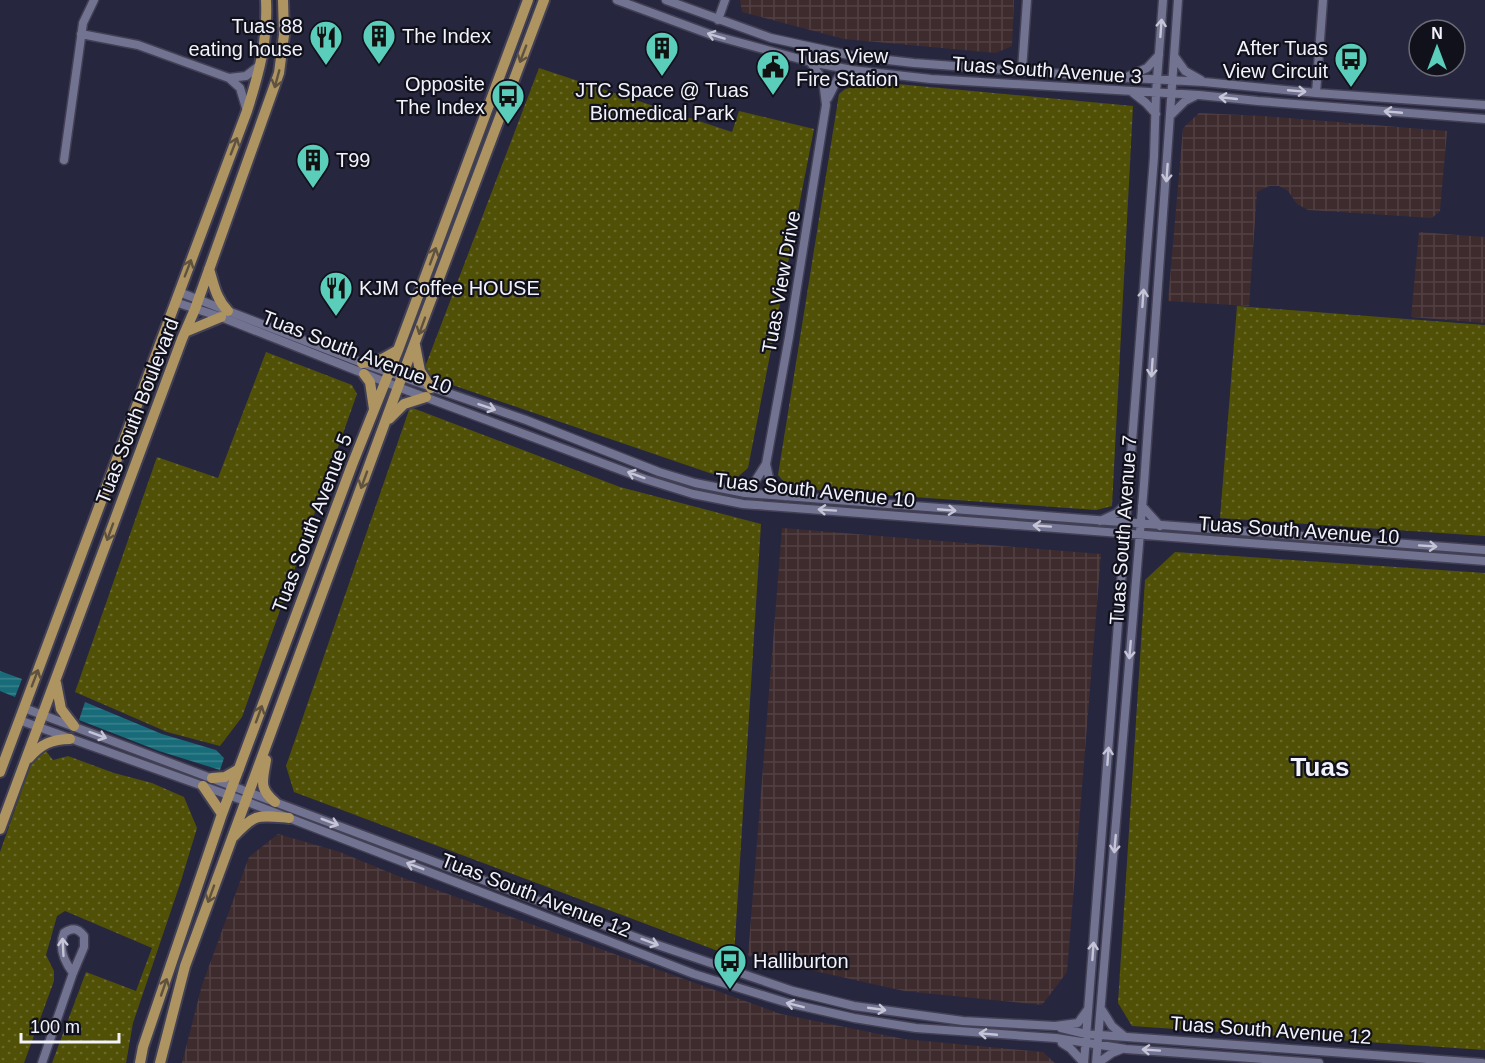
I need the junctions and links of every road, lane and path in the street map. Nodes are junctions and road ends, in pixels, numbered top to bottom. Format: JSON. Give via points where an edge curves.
{"nodes":[{"id":1,"x":94,"y":0,"type":"edge"},
{"id":2,"x":266,"y":0,"type":"edge"},
{"id":3,"x":283,"y":0,"type":"edge"},
{"id":4,"x":528,"y":0,"type":"edge"},
{"id":5,"x":544,"y":0,"type":"edge"},
{"id":6,"x":617,"y":0,"type":"edge"},
{"id":7,"x":666,"y":0,"type":"edge"},
{"id":8,"x":725,"y":0,"type":"edge"},
{"id":9,"x":1027,"y":0,"type":"edge"},
{"id":10,"x":1163,"y":0,"type":"edge"},
{"id":11,"x":1178,"y":0,"type":"edge"},
{"id":12,"x":1323,"y":0,"type":"edge"},
{"id":13,"x":718,"y":20,"type":"junction"},
{"id":14,"x":81,"y":34,"type":"junction"},
{"id":15,"x":771,"y":38,"type":"junction"},
{"id":16,"x":772,"y":52,"type":"junction"},
{"id":17,"x":1159,"y":56,"type":"junction"},
{"id":18,"x":1175,"y":57,"type":"junction"},
{"id":19,"x":811,"y":62,"type":"junction"},
{"id":20,"x":262,"y":63,"type":"junction"},
{"id":21,"x":852,"y":70,"type":"junction"},
{"id":22,"x":1022,"y":70,"type":"junction"},
{"id":23,"x":229,"y":78,"type":"junction"},
{"id":24,"x":1126,"y":78,"type":"junction"},
{"id":25,"x":1157,"y":80,"type":"junction"},
{"id":26,"x":1174,"y":81,"type":"junction"},
{"id":27,"x":1204,"y":82,"type":"junction"},
{"id":28,"x":1130,"y":91,"type":"junction"},
{"id":29,"x":1156,"y":93,"type":"junction"},
{"id":30,"x":1173,"y":93,"type":"junction"},
{"id":31,"x":1316,"y":93,"type":"junction"},
{"id":32,"x":1198,"y":95,"type":"junction"},
{"id":33,"x":826,"y":105,"type":"junction"},
{"id":34,"x":1485,"y":105,"type":"edge"},
{"id":35,"x":247,"y":111,"type":"junction"},
{"id":36,"x":1156,"y":114,"type":"junction"},
{"id":37,"x":1171,"y":115,"type":"junction"},
{"id":38,"x":1485,"y":119,"type":"edge"},
{"id":39,"x":64,"y":160,"type":"dead end"},
{"id":40,"x":209,"y":269,"type":"junction"},
{"id":41,"x":177,"y":297,"type":"junction"},
{"id":42,"x":197,"y":304,"type":"junction"},
{"id":43,"x":224,"y":314,"type":"junction"},
{"id":44,"x":185,"y":332,"type":"junction"},
{"id":45,"x":414,"y":345,"type":"junction"},
{"id":46,"x":398,"y":350,"type":"junction"},
{"id":47,"x":363,"y":369,"type":"junction"},
{"id":48,"x":387,"y":377,"type":"junction"},
{"id":49,"x":400,"y":382,"type":"junction"},
{"id":50,"x":429,"y":392,"type":"junction"},
{"id":51,"x":374,"y":409,"type":"junction"},
{"id":52,"x":384,"y":425,"type":"junction"},
{"id":53,"x":765,"y":464,"type":"junction"},
{"id":54,"x":734,"y":491,"type":"junction"},
{"id":55,"x":784,"y":496,"type":"junction"},
{"id":56,"x":1127,"y":503,"type":"junction"},
{"id":57,"x":1142,"y":506,"type":"junction"},
{"id":58,"x":1100,"y":526,"type":"junction"},
{"id":59,"x":1160,"y":526,"type":"junction"},
{"id":60,"x":1125,"y":528,"type":"junction"},
{"id":61,"x":1140,"y":529,"type":"junction"},
{"id":62,"x":1156,"y":535,"type":"junction"},
{"id":63,"x":1138,"y":549,"type":"junction"},
{"id":64,"x":1485,"y":550,"type":"edge"},
{"id":65,"x":1123,"y":560,"type":"junction"},
{"id":66,"x":1485,"y":561,"type":"edge"},
{"id":67,"x":55,"y":680,"type":"junction"},
{"id":68,"x":24,"y":708,"type":"junction"},
{"id":69,"x":42,"y":715,"type":"junction"},
{"id":70,"x":19,"y":720,"type":"junction"},
{"id":71,"x":74,"y":726,"type":"junction"},
{"id":72,"x":38,"y":727,"type":"junction"},
{"id":73,"x":70,"y":739,"type":"junction"},
{"id":74,"x":268,"y":739,"type":"junction"},
{"id":75,"x":25,"y":762,"type":"junction"},
{"id":76,"x":239,"y":769,"type":"junction"},
{"id":77,"x":0,"y":772,"type":"edge"},
{"id":78,"x":212,"y":778,"type":"junction"},
{"id":79,"x":203,"y":786,"type":"junction"},
{"id":80,"x":231,"y":790,"type":"junction"},
{"id":81,"x":247,"y":796,"type":"junction"},
{"id":82,"x":275,"y":801,"type":"junction"},
{"id":83,"x":222,"y":814,"type":"junction"},
{"id":84,"x":289,"y":818,"type":"junction"},
{"id":85,"x":0,"y":829,"type":"edge"},
{"id":86,"x":231,"y":839,"type":"junction"},
{"id":87,"x":73,"y":973,"type":"junction"},
{"id":88,"x":1088,"y":1009,"type":"junction"},
{"id":89,"x":1101,"y":1009,"type":"junction"},
{"id":90,"x":1057,"y":1027,"type":"junction"},
{"id":91,"x":1124,"y":1036,"type":"junction"},
{"id":92,"x":1056,"y":1038,"type":"junction"},
{"id":93,"x":1086,"y":1038,"type":"junction"},
{"id":94,"x":1046,"y":1039,"type":"junction"},
{"id":95,"x":1099,"y":1039,"type":"junction"},
{"id":96,"x":1126,"y":1048,"type":"junction"},
{"id":97,"x":1222,"y":1059,"type":"edge"},
{"id":98,"x":42,"y":1063,"type":"edge"},
{"id":99,"x":140,"y":1063,"type":"edge"},
{"id":100,"x":160,"y":1063,"type":"edge"},
{"id":101,"x":1084,"y":1063,"type":"edge"},
{"id":102,"x":1097,"y":1063,"type":"edge"},
{"id":103,"x":1319,"y":1063,"type":"edge"},
{"id":104,"x":1482,"y":1063,"type":"edge"}],
"edges":[{"from":1,"to":14,"type":"street"},
{"from":2,"to":20,"type":"main road","name":"Tuas South Boulevard"},
{"from":3,"to":40,"type":"main road","name":"Tuas South Boulevard","one_way":true,"via":[[279,73]]},
{"from":46,"to":4,"type":"main road","name":"Tuas South Avenue 5","one_way":true},
{"from":5,"to":45,"type":"main road","name":"Tuas South Avenue 5","one_way":true},
{"from":16,"to":6,"type":"street","name":"Tuas South Avenue 3","one_way":true},
{"from":7,"to":13,"type":"street","name":"Tuas South Avenue 3"},
{"from":8,"to":13,"type":"street"},
{"from":9,"to":22,"type":"street"},
{"from":17,"to":10,"type":"street","name":"Tuas South Avenue 7","one_way":true},
{"from":11,"to":18,"type":"street","name":"Tuas South Avenue 7"},
{"from":12,"to":31,"type":"street"},
{"from":13,"to":15,"type":"street","name":"Tuas South Avenue 3"},
{"from":14,"to":23,"type":"street","via":[[138,45]]},
{"from":14,"to":39,"type":"street"},
{"from":15,"to":16,"type":"street"},
{"from":15,"to":22,"type":"street","name":"Tuas South Avenue 3","via":[[853,56]]},
{"from":16,"to":19,"type":"street","name":"Tuas South Avenue 3"},
{"from":17,"to":24,"type":"street","via":[[1147,68]]},
{"from":17,"to":25,"type":"street","name":"Tuas South Avenue 7"},
{"from":18,"to":26,"type":"street","name":"Tuas South Avenue 7"},
{"from":18,"to":27,"type":"street","via":[[1190,76]]},
{"from":19,"to":21,"type":"street","name":"Tuas South Avenue 3"},
{"from":19,"to":33,"type":"street","name":"Tuas View Drive","via":[[823,80]]},
{"from":20,"to":23,"type":"street","via":[[246,76]]},
{"from":20,"to":35,"type":"main road","name":"Tuas South Boulevard"},
{"from":21,"to":28,"type":"street","name":"Tuas South Avenue 3","via":[[931,79]]},
{"from":21,"to":33,"type":"street","name":"Tuas View Drive","via":[[838,78]]},
{"from":22,"to":24,"type":"street","name":"Tuas South Avenue 3"},
{"from":23,"to":35,"type":"street","via":[[240,88]]},
{"from":24,"to":25,"type":"street","name":"Tuas South Avenue 3"},
{"from":25,"to":26,"type":"street","name":"Tuas South Avenue 3"},
{"from":25,"to":29,"type":"street","name":"Tuas South Avenue 7"},
{"from":26,"to":27,"type":"street","name":"Tuas South Avenue 3"},
{"from":26,"to":30,"type":"street","name":"Tuas South Avenue 7"},
{"from":27,"to":31,"type":"street","name":"Tuas South Avenue 3","one_way":true},
{"from":28,"to":29,"type":"street","name":"Tuas South Avenue 3"},
{"from":28,"to":36,"type":"street"},
{"from":29,"to":30,"type":"street","name":"Tuas South Avenue 3"},
{"from":29,"to":36,"type":"street","name":"Tuas South Avenue 7"},
{"from":30,"to":32,"type":"street","name":"Tuas South Avenue 3"},
{"from":30,"to":37,"type":"street","name":"Tuas South Avenue 7"},
{"from":31,"to":34,"type":"street","name":"Tuas South Avenue 3"},
{"from":32,"to":37,"type":"street"},
{"from":38,"to":32,"type":"street","name":"Tuas South Avenue 3","one_way":true},
{"from":33,"to":53,"type":"street","name":"Tuas View Drive"},
{"from":41,"to":35,"type":"main road","name":"Tuas South Boulevard","one_way":true},
{"from":56,"to":36,"type":"street","name":"Tuas South Avenue 7","one_way":true},
{"from":37,"to":57,"type":"street","name":"Tuas South Avenue 7","one_way":true},
{"from":40,"to":42,"type":"main road","name":"Tuas South Boulevard"},
{"from":40,"to":43,"type":"main road"},
{"from":41,"to":42,"type":"street","name":"Tuas South Avenue 10"},
{"from":68,"to":41,"type":"main road","name":"Tuas South Boulevard","one_way":true},
{"from":42,"to":43,"type":"street","name":"Tuas South Avenue 10"},
{"from":42,"to":44,"type":"main road","name":"Tuas South Boulevard"},
{"from":43,"to":44,"type":"main road"},
{"from":43,"to":47,"type":"street","name":"Tuas South Avenue 10"},
{"from":44,"to":67,"type":"main road","name":"Tuas South Boulevard","one_way":true},
{"from":45,"to":49,"type":"main road","name":"Tuas South Avenue 5"},
{"from":45,"to":50,"type":"main road"},
{"from":46,"to":47,"type":"main road"},
{"from":46,"to":48,"type":"main road","name":"Tuas South Avenue 5"},
{"from":47,"to":48,"type":"street","name":"Tuas South Avenue 10"},
{"from":47,"to":51,"type":"main road","via":[[370,382]]},
{"from":48,"to":49,"type":"street","name":"Tuas South Avenue 10"},
{"from":48,"to":51,"type":"main road","name":"Tuas South Avenue 5"},
{"from":49,"to":50,"type":"street","name":"Tuas South Avenue 10"},
{"from":49,"to":52,"type":"main road","name":"Tuas South Avenue 5"},
{"from":50,"to":52,"type":"main road","via":[[404,404]]},
{"from":50,"to":54,"type":"street","name":"Tuas South Avenue 10","one_way":true,"via":[[526,420],[659,472]]},
{"from":58,"to":50,"type":"street","name":"Tuas South Avenue 10","one_way":true,"via":[[743,504],[645,479]]},
{"from":76,"to":51,"type":"main road","name":"Tuas South Avenue 5","one_way":true},
{"from":52,"to":74,"type":"main road","name":"Tuas South Avenue 5","one_way":true},
{"from":53,"to":54,"type":"street","name":"Tuas View Drive","via":[[754,483]]},
{"from":53,"to":55,"type":"street","via":[[770,482]]},
{"from":54,"to":55,"type":"street","name":"Tuas South Avenue 10"},
{"from":55,"to":58,"type":"street","name":"Tuas South Avenue 10","one_way":true},
{"from":56,"to":58,"type":"street"},
{"from":56,"to":60,"type":"street","name":"Tuas South Avenue 7"},
{"from":57,"to":59,"type":"street"},
{"from":57,"to":61,"type":"street","name":"Tuas South Avenue 7"},
{"from":58,"to":60,"type":"street","name":"Tuas South Avenue 10"},
{"from":58,"to":65,"type":"street","via":[[1120,544]]},
{"from":59,"to":61,"type":"street","name":"Tuas South Avenue 10"},
{"from":59,"to":64,"type":"street","name":"Tuas South Avenue 10","one_way":true},
{"from":60,"to":61,"type":"street","name":"Tuas South Avenue 10"},
{"from":60,"to":65,"type":"street","name":"Tuas South Avenue 7"},
{"from":61,"to":62,"type":"street","name":"Tuas South Avenue 10"},
{"from":61,"to":63,"type":"street","name":"Tuas South Avenue 7"},
{"from":62,"to":63,"type":"street"},
{"from":62,"to":66,"type":"street","name":"Tuas South Avenue 10"},
{"from":63,"to":89,"type":"street","name":"Tuas South Avenue 7","one_way":true},
{"from":88,"to":65,"type":"street","name":"Tuas South Avenue 7","one_way":true},
{"from":67,"to":69,"type":"main road","name":"Tuas South Boulevard"},
{"from":67,"to":71,"type":"main road","via":[[61,709]]},
{"from":68,"to":69,"type":"street","name":"Tuas South Avenue 12"},
{"from":68,"to":70,"type":"main road","name":"Tuas South Boulevard"},
{"from":69,"to":71,"type":"street","name":"Tuas South Avenue 12"},
{"from":69,"to":72,"type":"main road","name":"Tuas South Boulevard"},
{"from":70,"to":72,"type":"street","name":"Tuas South Avenue 12"},
{"from":70,"to":77,"type":"main road","name":"Tuas South Boulevard"},
{"from":71,"to":78,"type":"street","name":"Tuas South Avenue 12","one_way":true},
{"from":72,"to":73,"type":"street","name":"Tuas South Avenue 12"},
{"from":72,"to":75,"type":"main road","name":"Tuas South Boulevard"},
{"from":73,"to":75,"type":"main road","via":[[49,742]]},
{"from":73,"to":79,"type":"street","name":"Tuas South Avenue 12"},
{"from":74,"to":81,"type":"main road","name":"Tuas South Avenue 5"},
{"from":74,"to":82,"type":"main road","via":[[262,786]]},
{"from":75,"to":85,"type":"main road","name":"Tuas South Boulevard"},
{"from":76,"to":78,"type":"main road","via":[[225,777]]},
{"from":76,"to":80,"type":"main road","name":"Tuas South Avenue 5"},
{"from":78,"to":80,"type":"street","name":"Tuas South Avenue 12"},
{"from":79,"to":80,"type":"street","name":"Tuas South Avenue 12"},
{"from":79,"to":83,"type":"main road"},
{"from":80,"to":81,"type":"street","name":"Tuas South Avenue 12"},
{"from":80,"to":83,"type":"main road","name":"Tuas South Avenue 5"},
{"from":81,"to":82,"type":"street","name":"Tuas South Avenue 12"},
{"from":81,"to":84,"type":"street","name":"Tuas South Avenue 12"},
{"from":81,"to":86,"type":"main road","name":"Tuas South Avenue 5"},
{"from":82,"to":90,"type":"street","name":"Tuas South Avenue 12","one_way":true,"via":[[676,952],[793,991],[854,1006],[919,1015]]},
{"from":99,"to":83,"type":"main road","name":"Tuas South Avenue 5","one_way":true},
{"from":84,"to":86,"type":"main road","via":[[257,817]]},
{"from":94,"to":84,"type":"street","name":"Tuas South Avenue 12","one_way":true,"via":[[916,1028],[788,1003],[694,974]]},
{"from":86,"to":100,"type":"main road","name":"Tuas South Avenue 5","one_way":true,"via":[[185,966]]},
{"from":87,"to":87,"type":"street","one_way":true,"via":[[61,946],[64,933],[76,929],[84,936],[84,947]]},
{"from":87,"to":98,"type":"street"},
{"from":88,"to":90,"type":"street","via":[[1078,1023]]},
{"from":88,"to":93,"type":"street","name":"Tuas South Avenue 7"},
{"from":89,"to":91,"type":"street"},
{"from":89,"to":95,"type":"street","name":"Tuas South Avenue 7"},
{"from":90,"to":92,"type":"street"},
{"from":90,"to":93,"type":"street","name":"Tuas South Avenue 12"},
{"from":91,"to":95,"type":"street","name":"Tuas South Avenue 12"},
{"from":91,"to":104,"type":"street","name":"Tuas South Avenue 12"},
{"from":92,"to":93,"type":"street","name":"Tuas South Avenue 12"},
{"from":92,"to":94,"type":"street","name":"Tuas South Avenue 12"},
{"from":93,"to":95,"type":"street","name":"Tuas South Avenue 12"},
{"from":93,"to":101,"type":"street","name":"Tuas South Avenue 7"},
{"from":94,"to":101,"type":"street","via":[[1066,1044]]},
{"from":95,"to":96,"type":"street","name":"Tuas South Avenue 12"},
{"from":95,"to":102,"type":"street","name":"Tuas South Avenue 7"},
{"from":97,"to":96,"type":"street","name":"Tuas South Avenue 12","one_way":true},
{"from":96,"to":102,"type":"street"},
{"from":97,"to":103,"type":"street","name":"Tuas South Avenue 12"}]}
